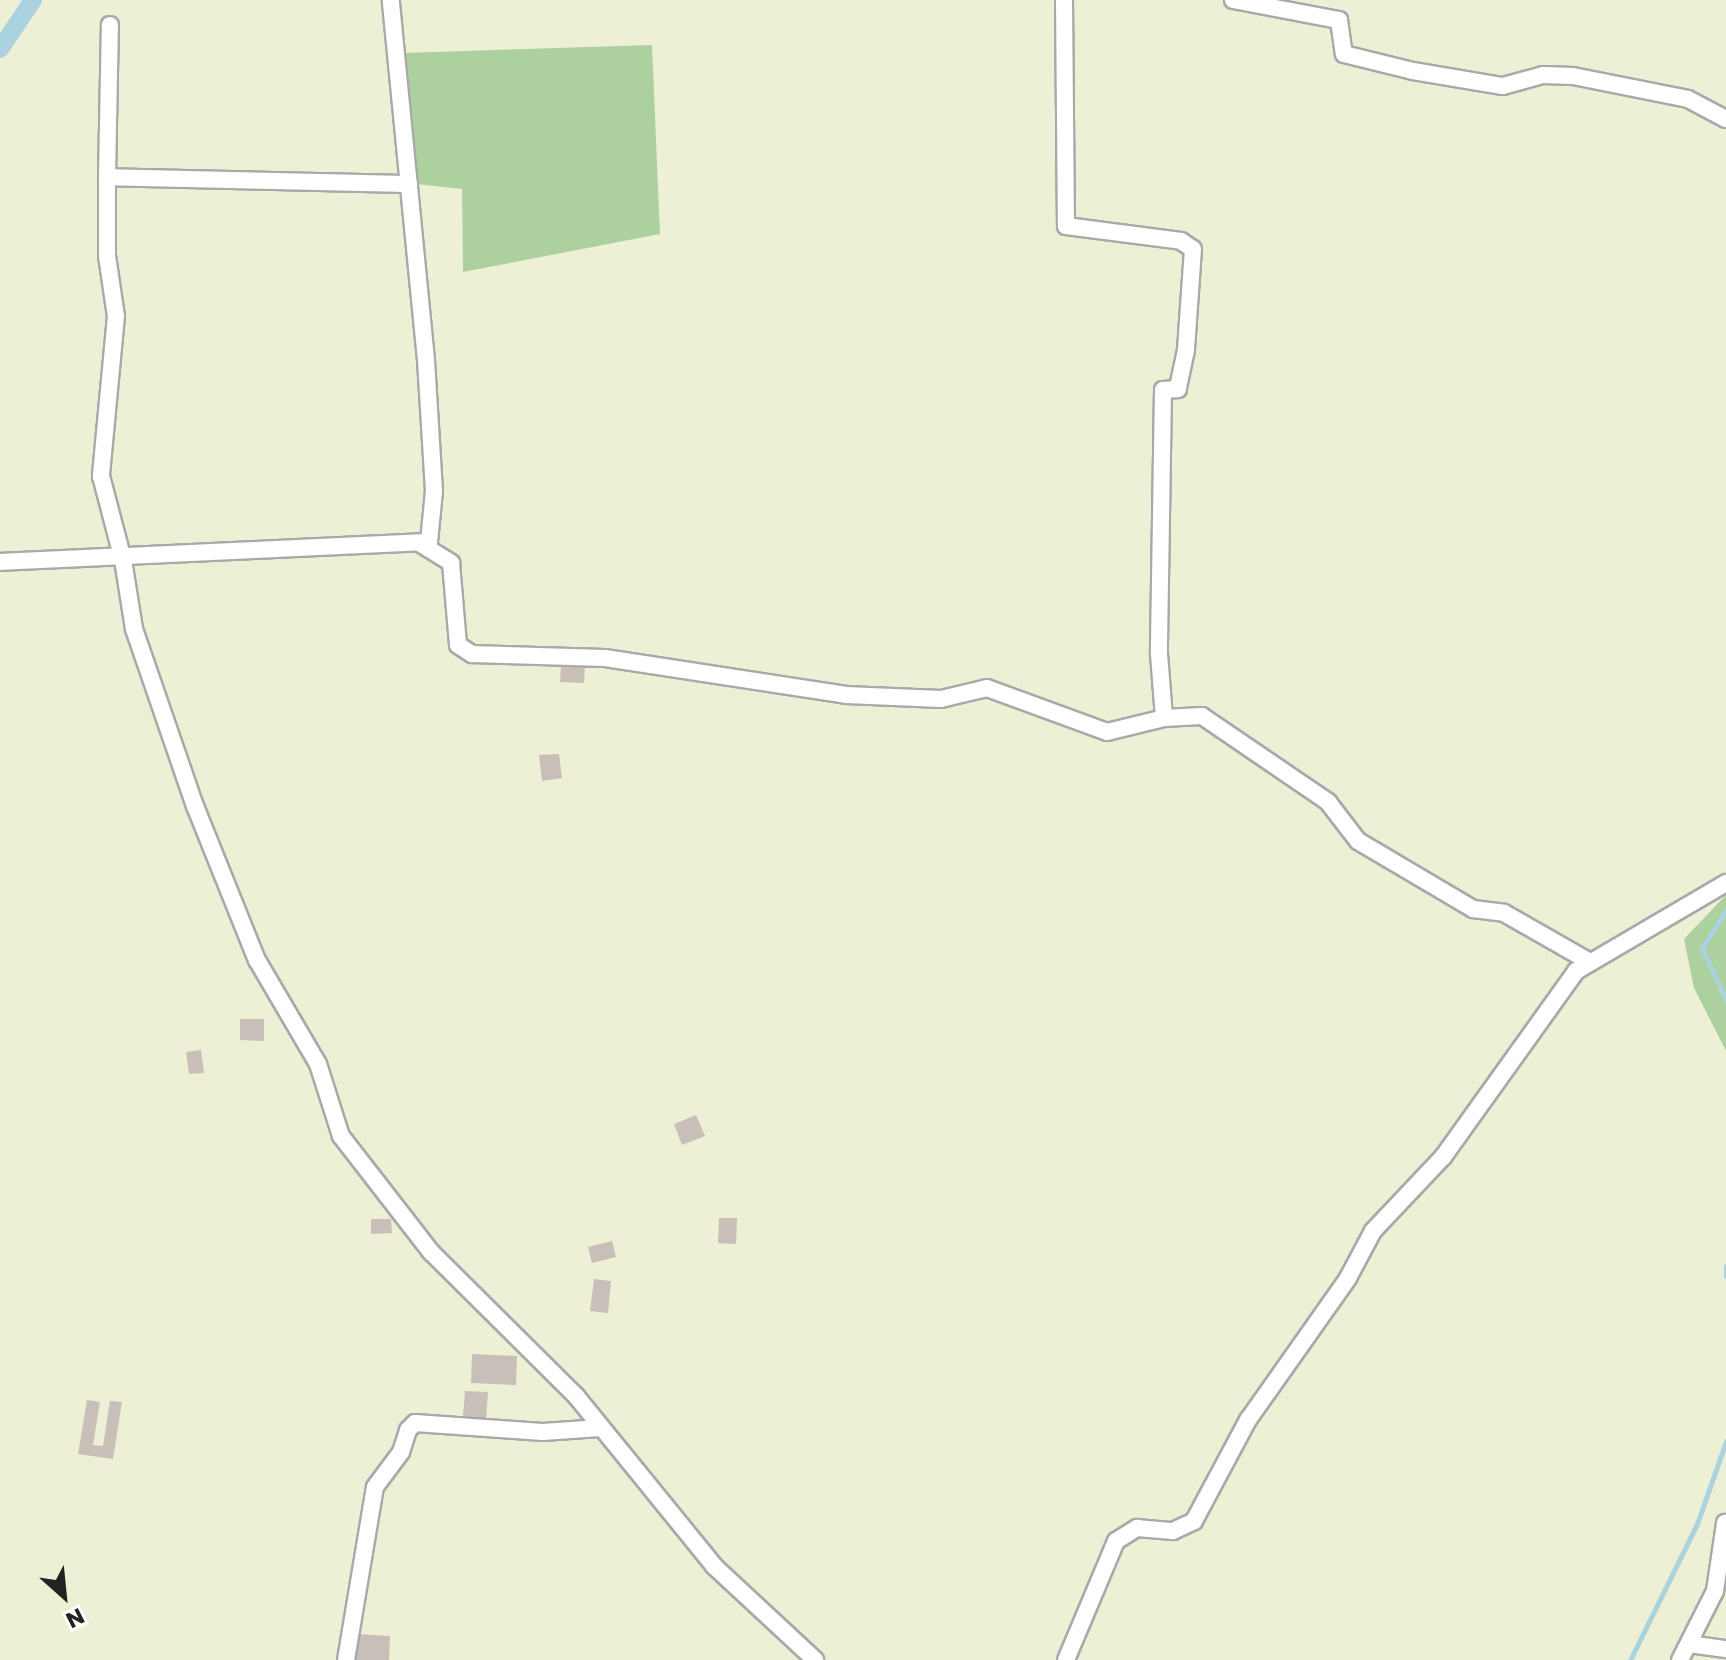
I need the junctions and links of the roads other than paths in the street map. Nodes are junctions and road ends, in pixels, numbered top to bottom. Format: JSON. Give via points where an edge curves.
{"nodes":[{"id":1,"x":391,"y":0,"type":"edge"},
{"id":2,"x":1064,"y":0,"type":"edge"},
{"id":3,"x":1233,"y":0,"type":"edge"},
{"id":4,"x":110,"y":25,"type":"dead end"},
{"id":5,"x":1726,"y":119,"type":"edge"},
{"id":6,"x":107,"y":177,"type":"junction"},
{"id":7,"x":409,"y":184,"type":"junction"},
{"id":8,"x":421,"y":544,"type":"junction"},
{"id":9,"x":123,"y":560,"type":"junction"},
{"id":10,"x":0,"y":562,"type":"edge"},
{"id":11,"x":1164,"y":718,"type":"junction"},
{"id":12,"x":1726,"y":883,"type":"edge"},
{"id":13,"x":1588,"y":961,"type":"junction"},
{"id":14,"x":600,"y":1428,"type":"junction"},
{"id":15,"x":1725,"y":1523,"type":"edge"},
{"id":16,"x":1689,"y":1644,"type":"junction"},
{"id":17,"x":1726,"y":1649,"type":"edge"},
{"id":18,"x":346,"y":1660,"type":"edge"},
{"id":19,"x":815,"y":1660,"type":"edge"},
{"id":20,"x":1066,"y":1660,"type":"edge"},
{"id":21,"x":1680,"y":1660,"type":"edge"}],
"edges":[{"from":1,"to":7,"type":"street"},
{"from":2,"to":11,"type":"street","via":[[1066,226],[1181,241],[1193,249],[1178,389],[1163,390],[1159,654]]},
{"from":3,"to":5,"type":"street","via":[[1339,20],[1344,54],[1413,71],[1503,86],[1543,75],[1573,76],[1688,99]]},
{"from":4,"to":6,"type":"street"},
{"from":6,"to":7,"type":"street"},
{"from":6,"to":9,"type":"street","via":[[107,256],[116,316],[101,476]]},
{"from":7,"to":8,"type":"street","via":[[434,491],[433,536]]},
{"from":8,"to":9,"type":"street"},
{"from":8,"to":11,"type":"street","via":[[451,563],[458,645],[472,654],[605,658],[858,696],[941,699],[987,688],[1107,732]]},
{"from":9,"to":10,"type":"street"},
{"from":9,"to":14,"type":"street","via":[[134,629],[195,806],[257,960],[318,1064],[341,1136],[431,1252],[517,1335]]},
{"from":11,"to":13,"type":"street","via":[[1195,715],[1215,724],[1264,763],[1328,802],[1345,817],[1358,841],[1473,909],[1504,913]]},
{"from":12,"to":13,"type":"street"},
{"from":13,"to":20,"type":"street","via":[[1563,988],[1443,1157],[1373,1231],[1348,1278],[1248,1420],[1194,1521],[1173,1531],[1137,1528],[1116,1541]]},
{"from":14,"to":18,"type":"street","via":[[543,1432],[415,1423],[375,1487]]},
{"from":14,"to":19,"type":"street","via":[[714,1566]]},
{"from":15,"to":16,"type":"street","via":[[1715,1591]]},
{"from":16,"to":17,"type":"street"},
{"from":16,"to":21,"type":"street"}]}
